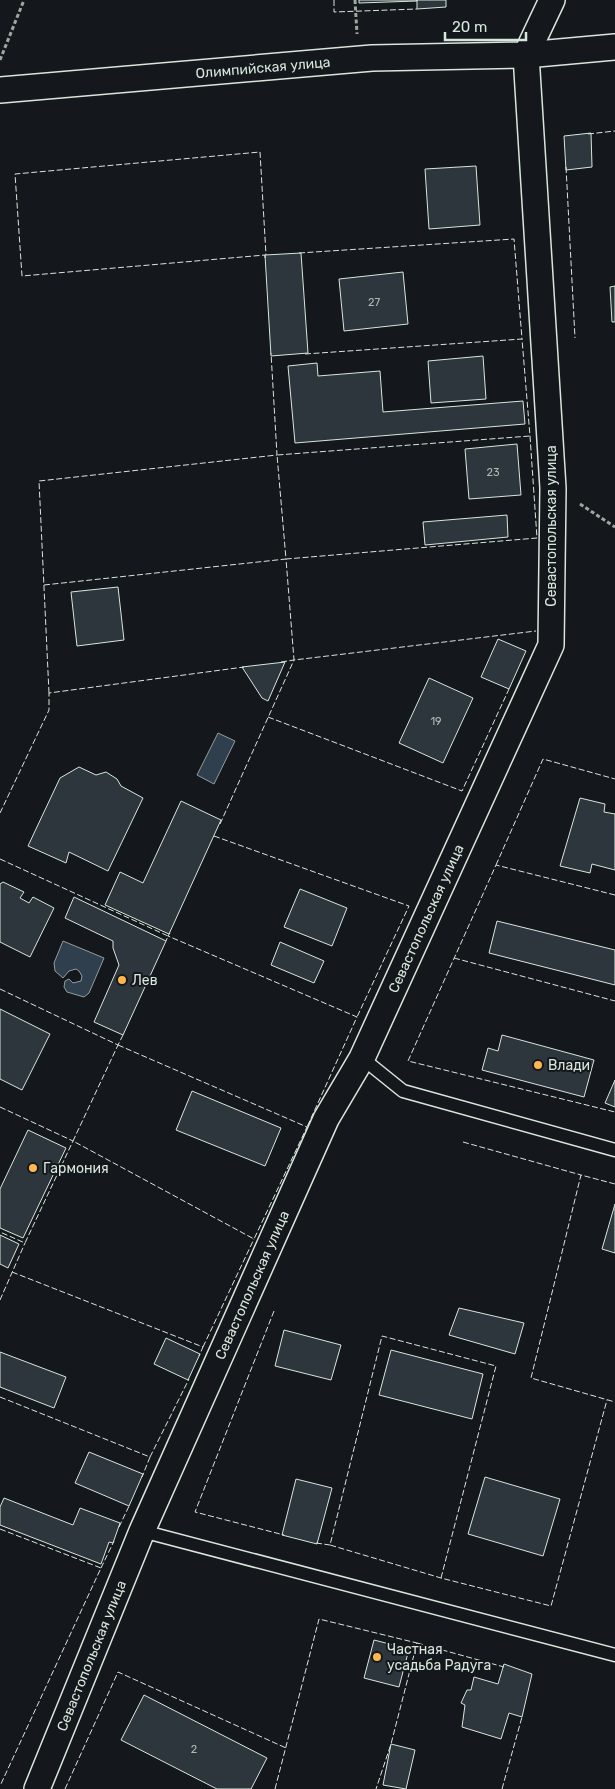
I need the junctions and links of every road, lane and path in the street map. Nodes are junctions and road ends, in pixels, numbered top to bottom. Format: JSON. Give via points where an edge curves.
{"nodes":[{"id":1,"x":24,"y":0,"type":"edge"},
{"id":2,"x":355,"y":0,"type":"edge"},
{"id":3,"x":552,"y":0,"type":"edge"},
{"id":4,"x":615,"y":48,"type":"edge"},
{"id":5,"x":526,"y":55,"type":"junction"},
{"id":6,"x":358,"y":59,"type":"junction"},
{"id":7,"x":0,"y":60,"type":"edge"},
{"id":8,"x":0,"y":90,"type":"edge"},
{"id":9,"x":553,"y":488,"type":"junction"},
{"id":10,"x":615,"y":527,"type":"edge"},
{"id":11,"x":362,"y":1058,"type":"junction"},
{"id":12,"x":615,"y":1150,"type":"edge"},
{"id":13,"x":142,"y":1531,"type":"junction"},
{"id":14,"x":615,"y":1655,"type":"edge"},
{"id":15,"x":37,"y":1789,"type":"edge"}],
"edges":[{"from":1,"to":7,"type":"path"},
{"from":2,"to":6,"type":"path"},
{"from":3,"to":5,"type":"street","name":"Севастопольская улица"},
{"from":4,"to":5,"type":"street","name":"Олимпийская улица"},
{"from":5,"to":6,"type":"street","name":"Олимпийская улица"},
{"from":5,"to":9,"type":"street","name":"Севастопольская улица"},
{"from":6,"to":8,"type":"street","name":"Олимпийская улица"},
{"from":9,"to":10,"type":"path"},
{"from":9,"to":11,"type":"street","name":"Севастопольская улица","via":[[551,645]]},
{"from":11,"to":12,"type":"lane","via":[[403,1091]]},
{"from":11,"to":13,"type":"street","name":"Севастопольская улица","via":[[326,1119]]},
{"from":13,"to":14,"type":"lane"},
{"from":13,"to":15,"type":"street","name":"Севастопольская улица"}]}
